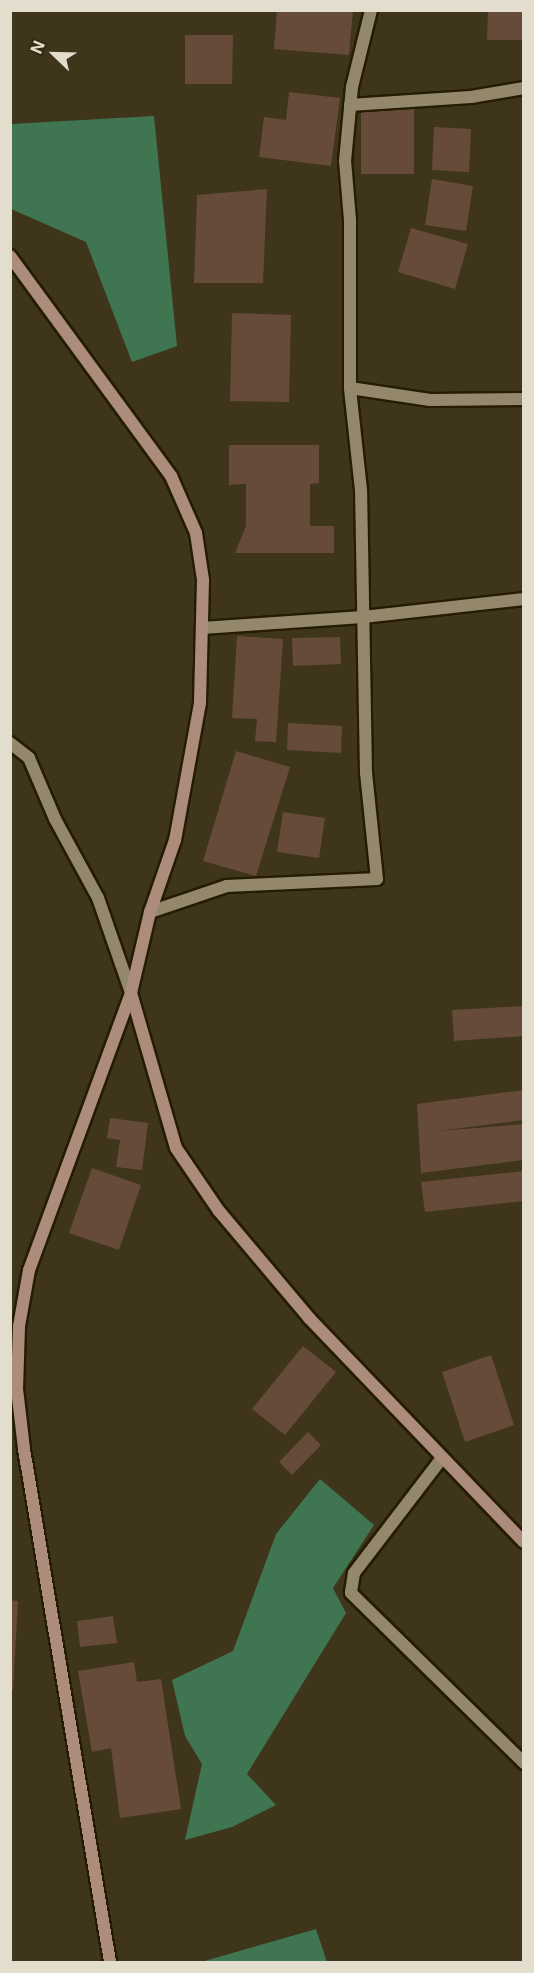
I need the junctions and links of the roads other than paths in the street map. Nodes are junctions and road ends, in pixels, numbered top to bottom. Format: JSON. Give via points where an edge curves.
{"nodes":[{"id":1,"x":371,"y":10,"type":"edge"},
{"id":2,"x":524,"y":88,"type":"edge"},
{"id":3,"x":350,"y":105,"type":"junction"},
{"id":4,"x":10,"y":256,"type":"edge"},
{"id":5,"x":350,"y":388,"type":"junction"},
{"id":6,"x":524,"y":399,"type":"edge"},
{"id":7,"x":524,"y":599,"type":"edge"},
{"id":8,"x":363,"y":617,"type":"junction"},
{"id":9,"x":202,"y":628,"type":"junction"},
{"id":10,"x":10,"y":743,"type":"edge"},
{"id":11,"x":150,"y":912,"type":"junction"},
{"id":12,"x":132,"y":993,"type":"junction"},
{"id":13,"x":442,"y":1458,"type":"junction"},
{"id":14,"x":524,"y":1542,"type":"edge"},
{"id":15,"x":524,"y":1763,"type":"edge"},
{"id":16,"x":110,"y":1962,"type":"edge"}],
"edges":[{"from":1,"to":3,"type":"street"},
{"from":2,"to":3,"type":"street","via":[[471,97]]},
{"from":3,"to":5,"type":"street","via":[[345,162],[350,220]]},
{"from":4,"to":9,"type":"street","via":[[171,476],[196,533],[203,580]]},
{"from":5,"to":6,"type":"street","via":[[430,400]]},
{"from":5,"to":8,"type":"street","via":[[361,490]]},
{"from":7,"to":8,"type":"street"},
{"from":8,"to":9,"type":"street"},
{"from":8,"to":11,"type":"street","via":[[366,773],[377,879],[227,886]]},
{"from":9,"to":11,"type":"street","via":[[200,703],[184,795],[175,840]]},
{"from":10,"to":12,"type":"street","via":[[29,758],[55,819],[98,898]]},
{"from":11,"to":12,"type":"street"},
{"from":12,"to":13,"type":"street","via":[[176,1148],[261,1265]]},
{"from":12,"to":16,"type":"street","via":[[29,1270],[19,1326],[18,1368],[24,1449]]},
{"from":13,"to":14,"type":"street"},
{"from":13,"to":15,"type":"street","via":[[354,1574],[351,1593]]}]}
